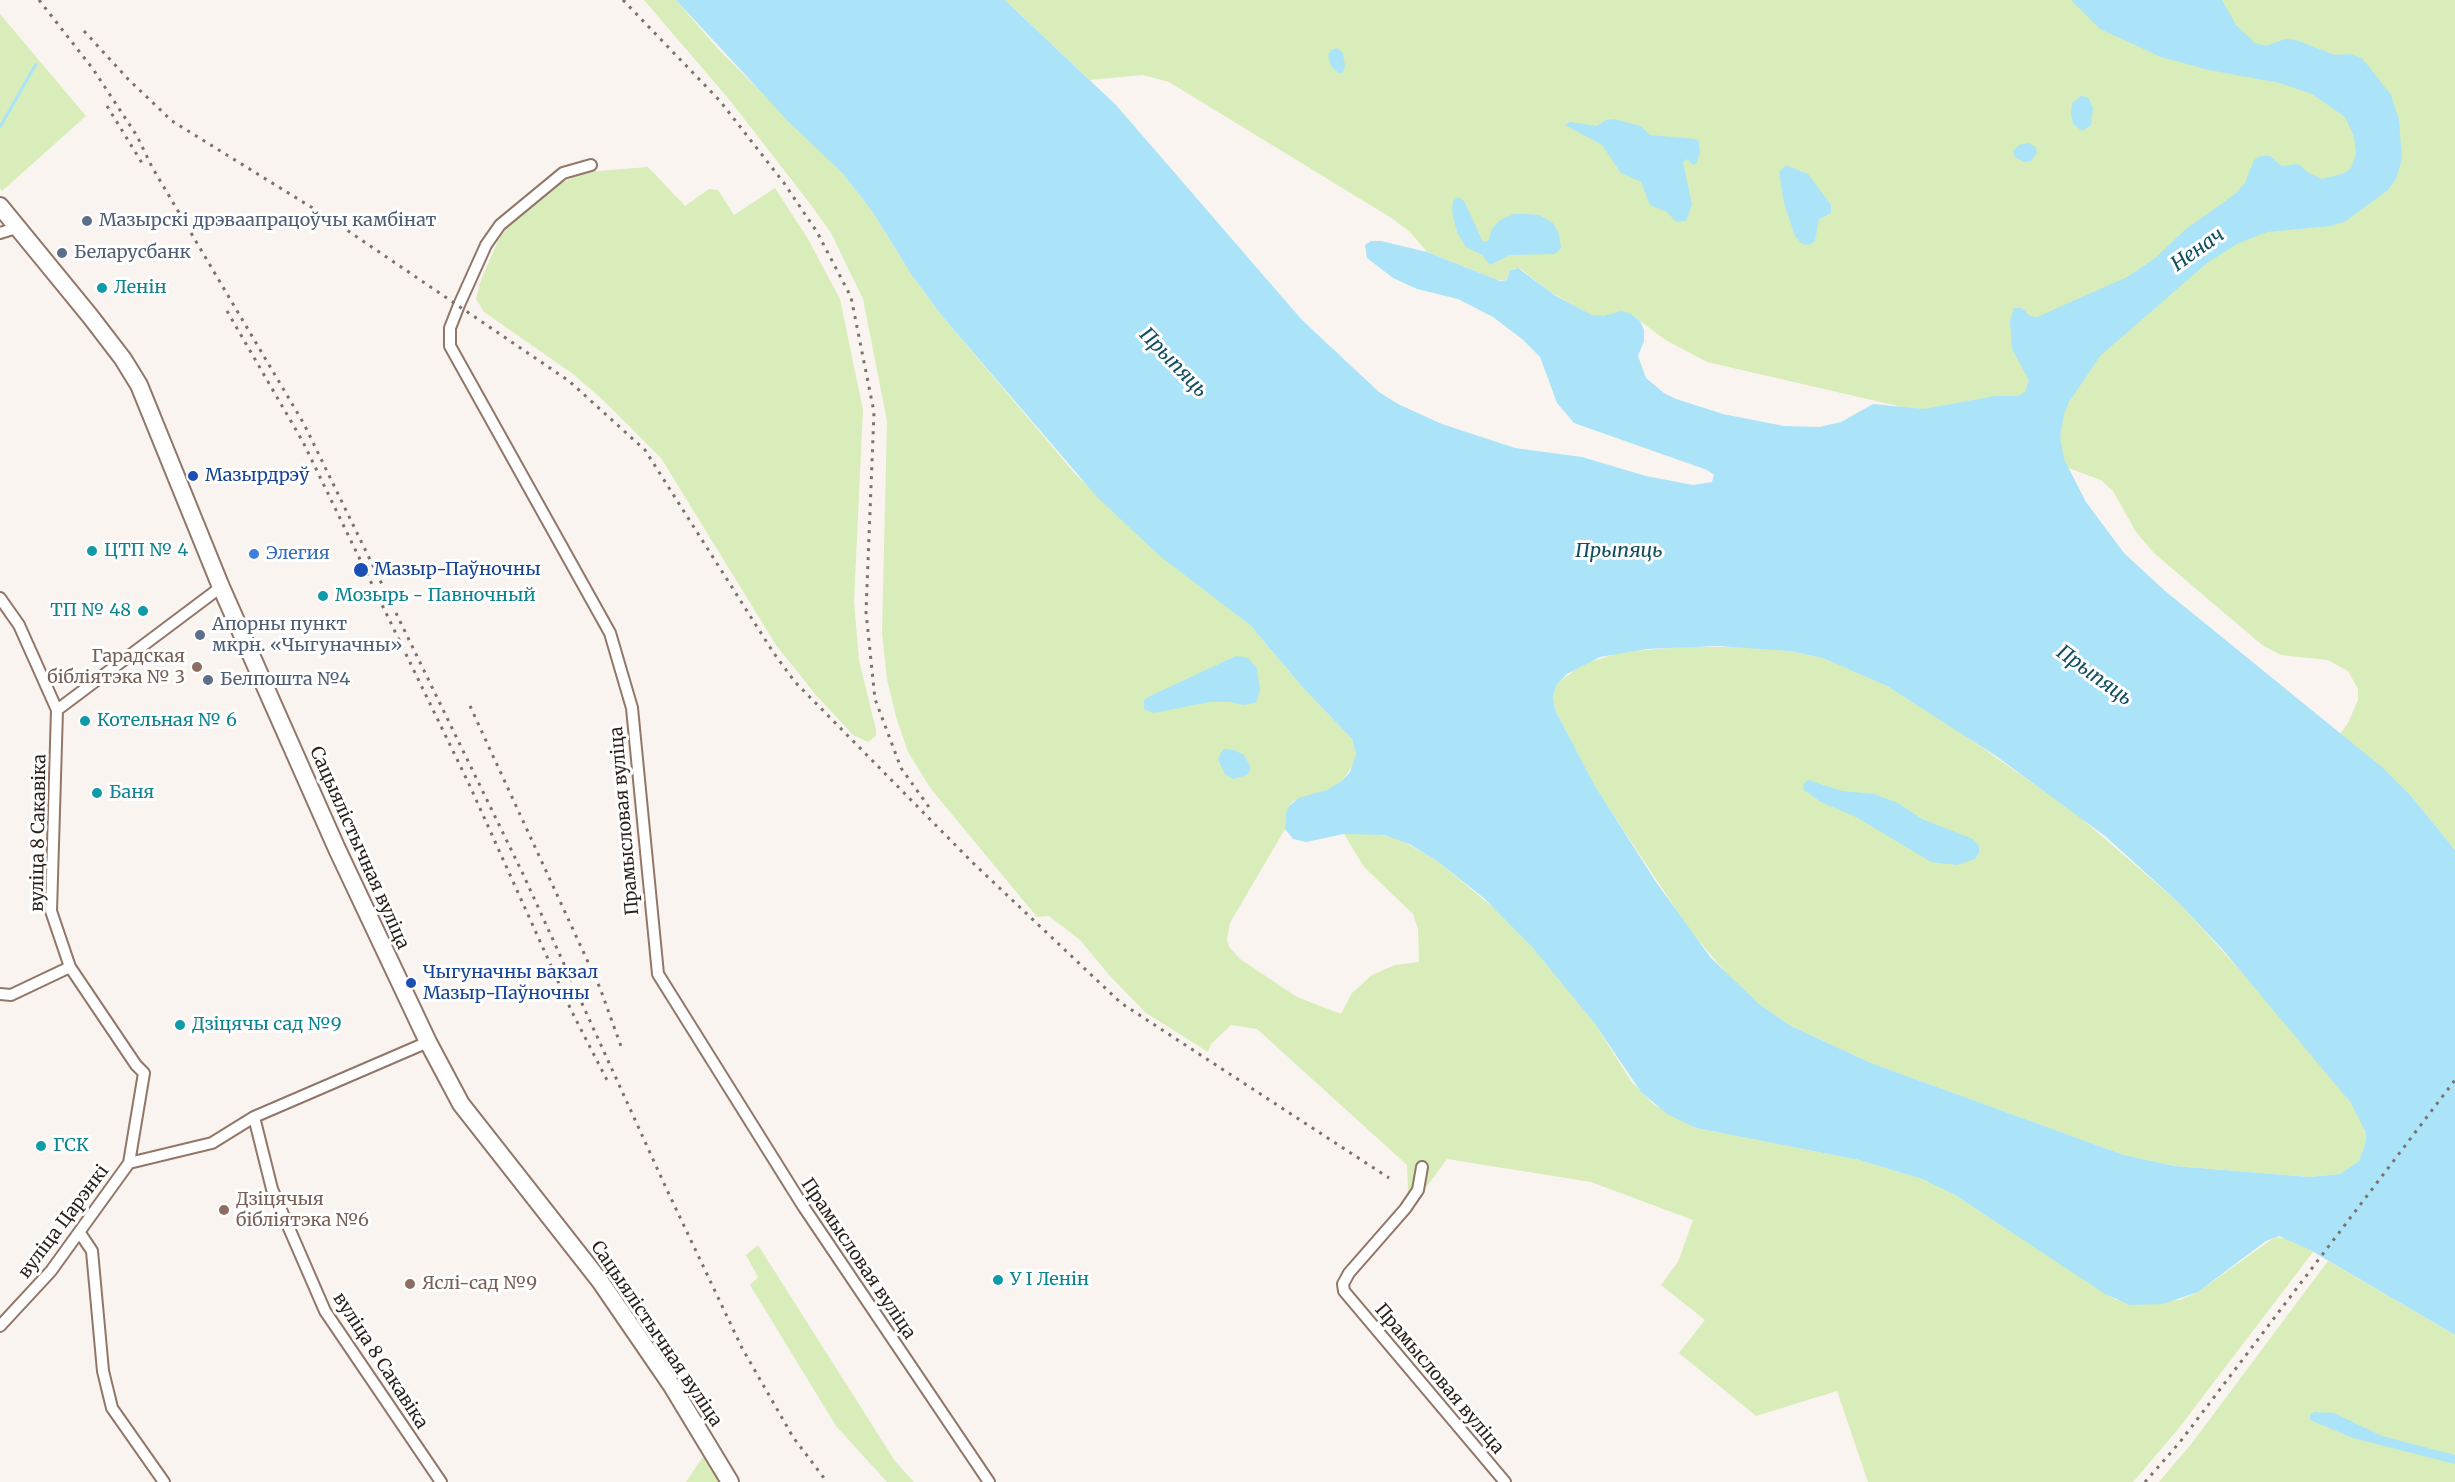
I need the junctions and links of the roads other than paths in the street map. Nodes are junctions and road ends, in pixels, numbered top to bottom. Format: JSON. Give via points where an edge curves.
{"nodes":[{"id":1,"x":591,"y":165,"type":"dead end"},
{"id":2,"x":0,"y":206,"type":"edge"},
{"id":3,"x":16,"y":228,"type":"junction"},
{"id":4,"x":0,"y":233,"type":"edge"},
{"id":5,"x":221,"y":587,"type":"junction"},
{"id":6,"x":0,"y":598,"type":"edge"},
{"id":7,"x":57,"y":710,"type":"junction"},
{"id":8,"x":70,"y":967,"type":"junction"},
{"id":9,"x":0,"y":994,"type":"edge"},
{"id":10,"x":428,"y":1042,"type":"junction"},
{"id":11,"x":254,"y":1117,"type":"junction"},
{"id":12,"x":129,"y":1163,"type":"junction"},
{"id":13,"x":1422,"y":1167,"type":"dead end"},
{"id":14,"x":80,"y":1233,"type":"junction"},
{"id":15,"x":0,"y":1326,"type":"edge"},
{"id":16,"x":164,"y":1482,"type":"edge"},
{"id":17,"x":441,"y":1482,"type":"edge"},
{"id":18,"x":730,"y":1482,"type":"edge"},
{"id":19,"x":989,"y":1482,"type":"edge"},
{"id":20,"x":1505,"y":1482,"type":"edge"}],
"edges":[{"from":1,"to":19,"type":"street","name":"Прамысловая вуліца","via":[[563,173],[500,225],[486,245],[459,305],[450,328],[450,346],[610,633],[632,708],[658,974],[802,1206]]},
{"from":2,"to":3,"type":"street","name":"Сацыялістычная вуліца"},
{"from":3,"to":4,"type":"street"},
{"from":3,"to":5,"type":"street","name":"Сацыялістычная вуліца","via":[[123,358],[139,386]]},
{"from":5,"to":7,"type":"street"},
{"from":5,"to":10,"type":"street","name":"Сацыялістычная вуліца","via":[[336,849]]},
{"from":6,"to":7,"type":"street","name":"вуліца 8 Сакавіка","via":[[19,625]]},
{"from":7,"to":8,"type":"street","name":"вуліца 8 Сакавіка","via":[[51,911]]},
{"from":8,"to":9,"type":"street","via":[[11,995]]},
{"from":8,"to":12,"type":"street","name":"вуліца 8 Сакавіка","via":[[144,1073]]},
{"from":10,"to":11,"type":"street"},
{"from":10,"to":18,"type":"street","name":"Сацыялістычная вуліца","via":[[461,1104],[600,1281],[672,1386]]},
{"from":11,"to":12,"type":"street","via":[[212,1143]]},
{"from":11,"to":17,"type":"street","name":"вуліца 8 Сакавіка","via":[[272,1190],[325,1311]]},
{"from":12,"to":14,"type":"street","name":"вуліца Царэнкі"},
{"from":13,"to":20,"type":"street","name":"Прамысловая вуліца","via":[[1418,1191],[1348,1273],[1344,1292]]},
{"from":14,"to":15,"type":"street","name":"вуліца Царэнкі"},
{"from":14,"to":16,"type":"street","via":[[92,1251],[103,1371],[112,1408]]}]}
